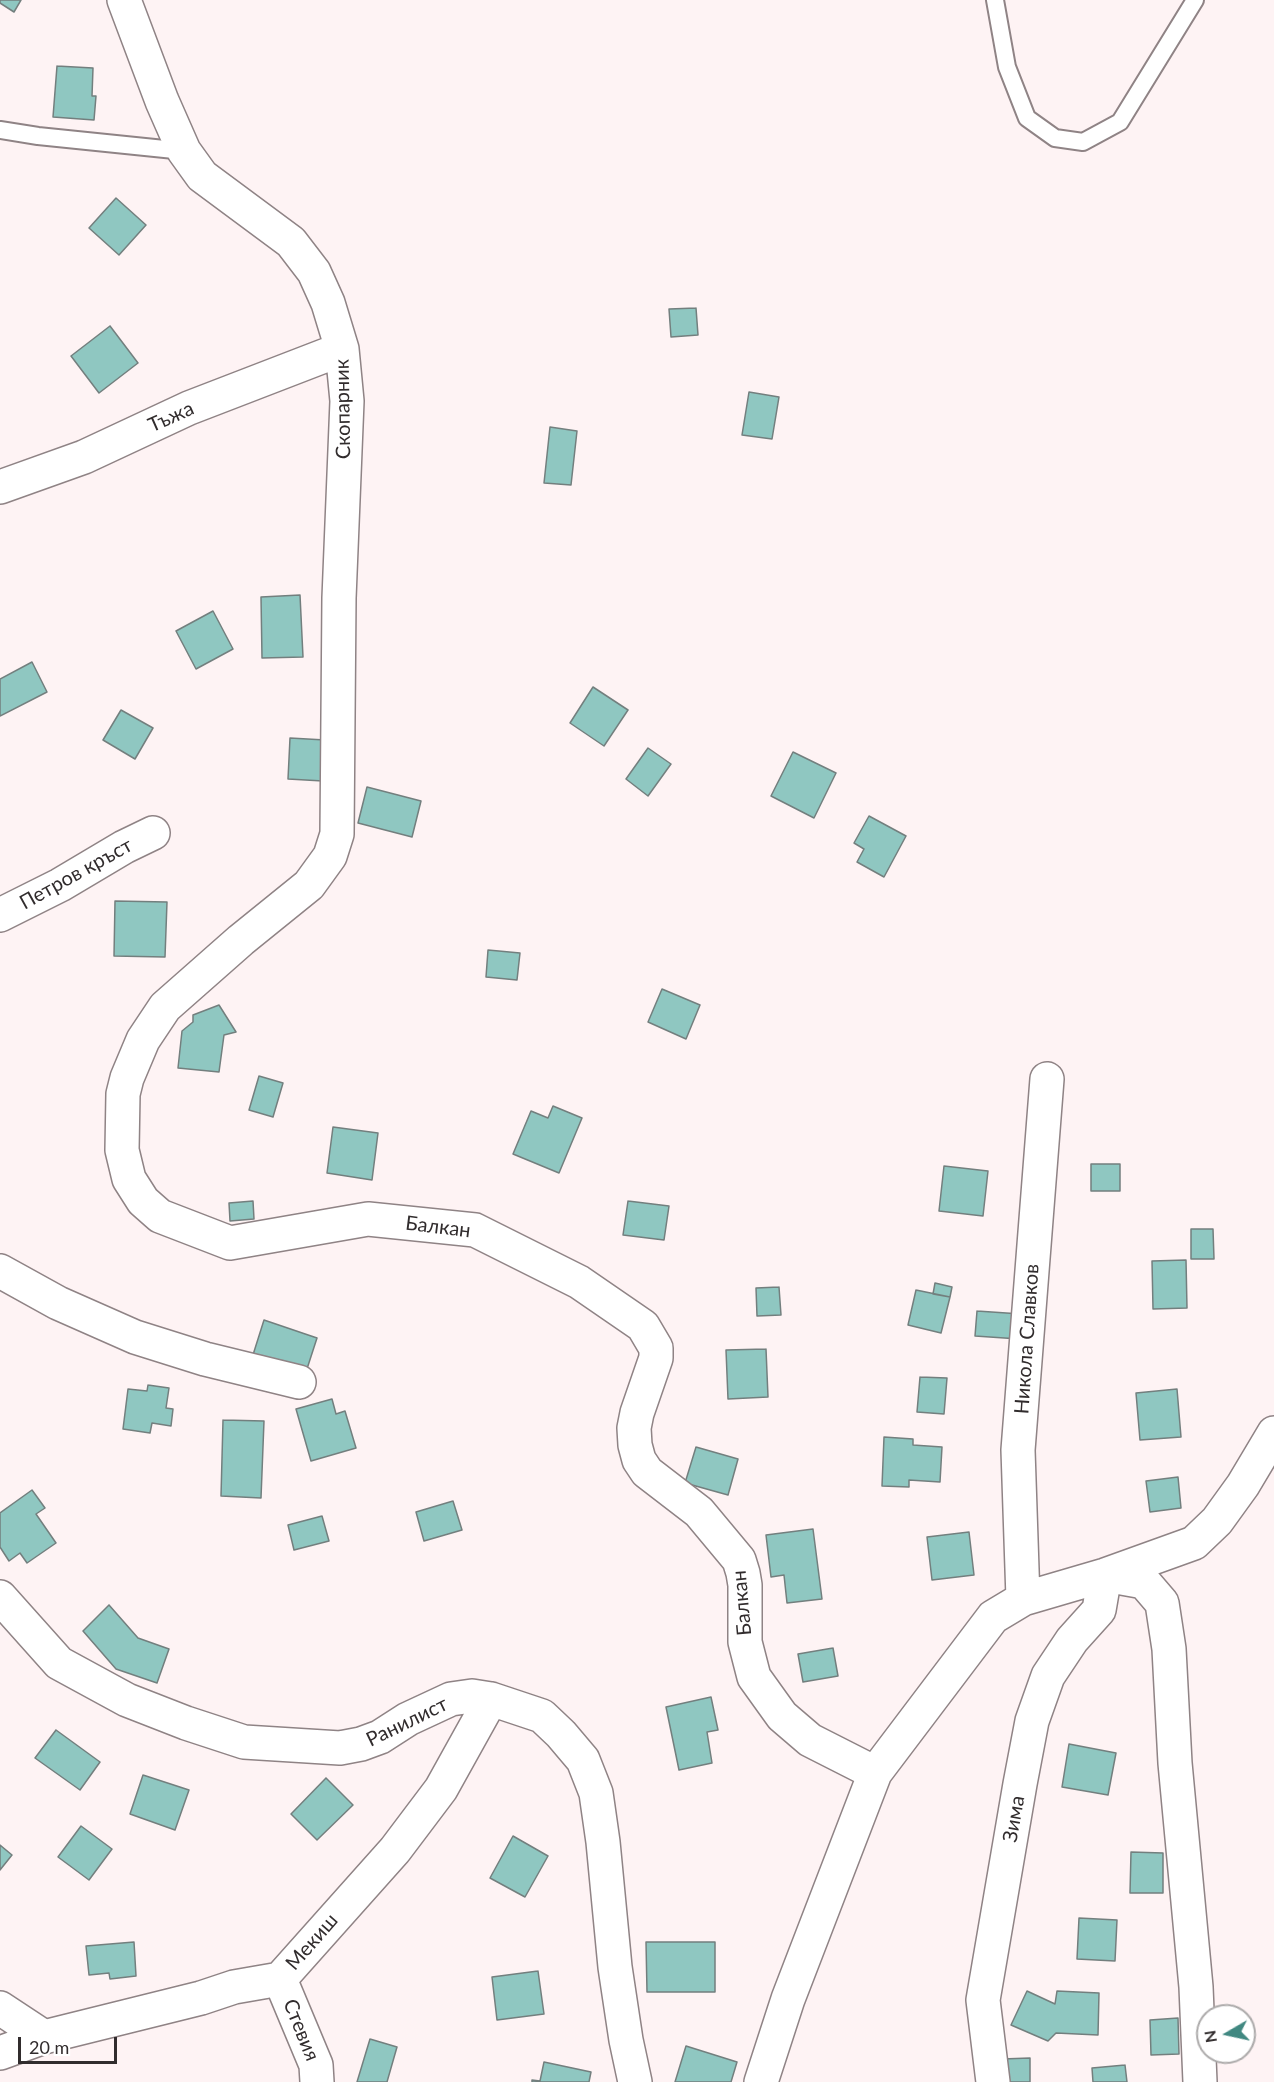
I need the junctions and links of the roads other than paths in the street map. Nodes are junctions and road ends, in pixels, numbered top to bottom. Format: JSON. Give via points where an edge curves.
{"nodes":[{"id":1,"x":124,"y":0,"type":"edge"},
{"id":2,"x":995,"y":0,"type":"edge"},
{"id":3,"x":1195,"y":0,"type":"edge"},
{"id":4,"x":0,"y":130,"type":"edge"},
{"id":5,"x":184,"y":151,"type":"junction"},
{"id":6,"x":342,"y":349,"type":"junction"},
{"id":7,"x":0,"y":487,"type":"edge"},
{"id":8,"x":153,"y":833,"type":"dead end"},
{"id":9,"x":317,"y":875,"type":"joint"},
{"id":10,"x":0,"y":915,"type":"edge"},
{"id":11,"x":1047,"y":1079,"type":"dead end"},
{"id":12,"x":0,"y":1271,"type":"edge"},
{"id":13,"x":299,"y":1382,"type":"dead end"},
{"id":14,"x":1274,"y":1433,"type":"edge"},
{"id":15,"x":1105,"y":1575,"type":"junction"},
{"id":16,"x":0,"y":1597,"type":"edge"},
{"id":17,"x":1023,"y":1599,"type":"junction"},
{"id":18,"x":491,"y":1699,"type":"junction"},
{"id":19,"x":875,"y":1773,"type":"junction"},
{"id":20,"x":280,"y":1979,"type":"junction"},
{"id":21,"x":0,"y":2008,"type":"edge"},
{"id":22,"x":44,"y":2037,"type":"junction"},
{"id":23,"x":0,"y":2053,"type":"edge"},
{"id":24,"x":318,"y":2082,"type":"edge"},
{"id":25,"x":635,"y":2082,"type":"edge"},
{"id":26,"x":761,"y":2082,"type":"edge"},
{"id":27,"x":993,"y":2082,"type":"edge"},
{"id":28,"x":1200,"y":2082,"type":"edge"}],
"edges":[{"from":1,"to":5,"type":"street","name":"Скопарник"},
{"from":2,"to":3,"type":"lane","via":[[1007,67],[1027,118],[1055,138],[1083,142],[1120,122]]},
{"from":4,"to":5,"type":"lane"},
{"from":5,"to":6,"type":"street","name":"Скопарник","via":[[202,176],[291,242],[314,272]]},
{"from":6,"to":7,"type":"street","name":"Тъжа","via":[[189,408],[84,457]]},
{"from":6,"to":9,"type":"street","name":"Скопарник","via":[[347,401],[339,598],[337,834],[330,856]]},
{"from":8,"to":10,"type":"street","name":"Петров кръст"},
{"from":9,"to":19,"type":"street","name":"Балкан","via":[[165,1007],[142,1040],[123,1094],[122,1150],[129,1179],[143,1201],[160,1216],[230,1243],[368,1220],[474,1230],[579,1282],[643,1326],[656,1348],[656,1358],[636,1420],[639,1460],[647,1472],[699,1512],[739,1560],[745,1585],[745,1642],[754,1677],[782,1716],[810,1740]]},
{"from":11,"to":17,"type":"street","name":"Никола Славков","via":[[1018,1450]]},
{"from":12,"to":13,"type":"street","via":[[135,1337]]},
{"from":14,"to":15,"type":"street","via":[[1243,1485],[1194,1543]]},
{"from":15,"to":17,"type":"street"},
{"from":15,"to":27,"type":"street","name":"Зима","via":[[1099,1610],[1072,1640],[1048,1676],[1032,1721],[983,2000]]},
{"from":15,"to":28,"type":"street","via":[[1144,1582],[1162,1603],[1196,1987]]},
{"from":16,"to":18,"type":"street","name":"Ранилист","via":[[58,1663],[127,1700],[244,1742],[340,1748],[380,1737],[451,1699]]},
{"from":17,"to":19,"type":"street","via":[[993,1617]]},
{"from":18,"to":20,"type":"street","name":"Мекиш","via":[[441,1789],[395,1850]]},
{"from":18,"to":25,"type":"street","name":"Ранилист","via":[[542,1716],[583,1760],[596,1793],[615,1967]]},
{"from":19,"to":26,"type":"street","via":[[788,1999]]},
{"from":20,"to":22,"type":"street","name":"Мекиш","via":[[234,1987]]},
{"from":20,"to":24,"type":"street","name":"Стевия","via":[[316,2065]]},
{"from":21,"to":22,"type":"street"},
{"from":22,"to":23,"type":"street","name":"Мекиш"}]}
